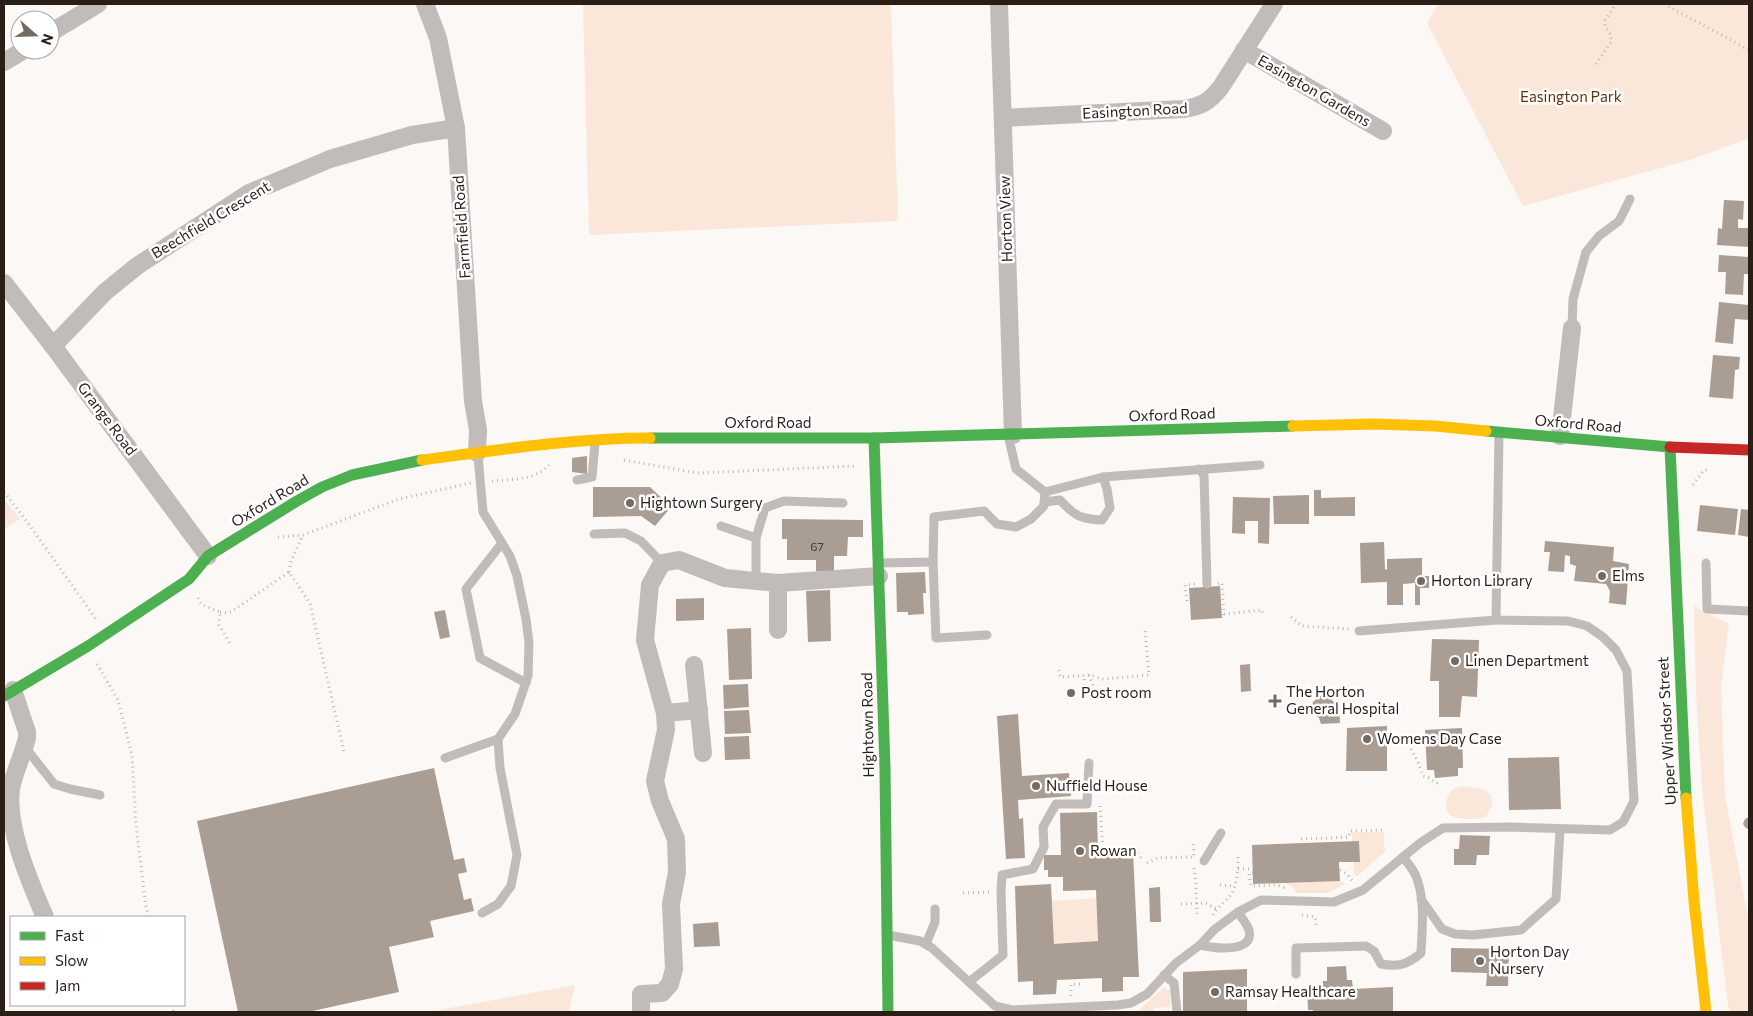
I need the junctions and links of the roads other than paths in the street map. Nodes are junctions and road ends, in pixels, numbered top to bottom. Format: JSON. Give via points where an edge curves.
{"nodes":[{"id":1,"x":98,"y":4,"type":"edge"},
{"id":2,"x":425,"y":4,"type":"edge"},
{"id":3,"x":999,"y":4,"type":"edge"},
{"id":4,"x":1274,"y":4,"type":"edge"},
{"id":5,"x":60,"y":28,"type":"edge"},
{"id":6,"x":1244,"y":50,"type":"junction"},
{"id":7,"x":1003,"y":118,"type":"junction"},
{"id":8,"x":456,"y":128,"type":"junction"},
{"id":9,"x":1383,"y":131,"type":"dead end"},
{"id":10,"x":1630,"y":199,"type":"dead end"},
{"id":11,"x":4,"y":283,"type":"edge"},
{"id":12,"x":1572,"y":328,"type":"joint"},
{"id":13,"x":53,"y":346,"type":"junction"},
{"id":14,"x":1499,"y":432,"type":"junction"},
{"id":15,"x":1010,"y":435,"type":"junction"},
{"id":16,"x":1560,"y":436,"type":"junction"},
{"id":17,"x":874,"y":438,"type":"junction"},
{"id":18,"x":595,"y":440,"type":"junction"},
{"id":19,"x":1670,"y":446,"type":"junction"},
{"id":20,"x":1749,"y":450,"type":"edge"},
{"id":21,"x":478,"y":453,"type":"junction"},
{"id":22,"x":1260,"y":465,"type":"dead end"},
{"id":23,"x":1199,"y":469,"type":"junction"},
{"id":24,"x":1103,"y":477,"type":"junction"},
{"id":25,"x":577,"y":480,"type":"dead end"},
{"id":26,"x":1044,"y":497,"type":"junction"},
{"id":27,"x":843,"y":503,"type":"dead end"},
{"id":28,"x":721,"y":526,"type":"dead end"},
{"id":29,"x":594,"y":534,"type":"dead end"},
{"id":30,"x":756,"y":538,"type":"junction"},
{"id":31,"x":502,"y":544,"type":"junction"},
{"id":32,"x":208,"y":556,"type":"junction"},
{"id":33,"x":933,"y":562,"type":"junction"},
{"id":34,"x":662,"y":563,"type":"junction"},
{"id":35,"x":1706,"y":563,"type":"dead end"},
{"id":36,"x":879,"y":569,"type":"junction"},
{"id":37,"x":756,"y":581,"type":"junction"},
{"id":38,"x":778,"y":583,"type":"junction"},
{"id":39,"x":1207,"y":584,"type":"road end"},
{"id":40,"x":1749,"y":611,"type":"edge"},
{"id":41,"x":1496,"y":620,"type":"junction"},
{"id":42,"x":778,"y":630,"type":"dead end"},
{"id":43,"x":1359,"y":631,"type":"road end"},
{"id":44,"x":987,"y":635,"type":"dead end"},
{"id":45,"x":694,"y":665,"type":"dead end"},
{"id":46,"x":526,"y":683,"type":"junction"},
{"id":47,"x":8,"y":693,"type":"edge"},
{"id":48,"x":698,"y":710,"type":"junction"},
{"id":49,"x":665,"y":713,"type":"junction"},
{"id":50,"x":498,"y":739,"type":"junction"},
{"id":51,"x":25,"y":747,"type":"junction"},
{"id":52,"x":703,"y":753,"type":"dead end"},
{"id":53,"x":445,"y":758,"type":"dead end"},
{"id":54,"x":1089,"y":763,"type":"dead end"},
{"id":55,"x":100,"y":795,"type":"dead end"},
{"id":56,"x":1560,"y":828,"type":"junction"},
{"id":57,"x":1221,"y":833,"type":"dead end"},
{"id":58,"x":1403,"y":857,"type":"junction"},
{"id":59,"x":1204,"y":861,"type":"dead end"},
{"id":60,"x":1421,"y":899,"type":"junction"},
{"id":61,"x":935,"y":908,"type":"dead end"},
{"id":62,"x":1238,"y":912,"type":"junction"},
{"id":63,"x":482,"y":913,"type":"dead end"},
{"id":64,"x":45,"y":916,"type":"edge"},
{"id":65,"x":887,"y":935,"type":"junction"},
{"id":66,"x":926,"y":944,"type":"junction"},
{"id":67,"x":1200,"y":945,"type":"junction"},
{"id":68,"x":1296,"y":974,"type":"dead end"},
{"id":69,"x":1164,"y":975,"type":"junction"},
{"id":70,"x":968,"y":982,"type":"junction"},
{"id":71,"x":1118,"y":1009,"type":"edge"},
{"id":72,"x":641,"y":1012,"type":"edge"},
{"id":73,"x":888,"y":1012,"type":"edge"},
{"id":74,"x":1177,"y":1012,"type":"edge"},
{"id":75,"x":1706,"y":1012,"type":"edge"}],
"edges":[{"from":1,"to":5,"type":"street"},
{"from":2,"to":8,"type":"street","name":"Farmfield Road","via":[[438,38]]},
{"from":3,"to":7,"type":"street","name":"Horton View"},
{"from":4,"to":6,"type":"street","name":"Easington Road"},
{"from":6,"to":7,"type":"street","name":"Easington Road","via":[[1212,99],[1196,107]]},
{"from":6,"to":9,"type":"street","name":"Easington Gardens"},
{"from":7,"to":15,"type":"street","name":"Horton View"},
{"from":8,"to":13,"type":"street","name":"Beechfield Crescent","via":[[412,135],[330,159],[249,193],[137,266],[105,292]]},
{"from":8,"to":21,"type":"street","name":"Farmfield Road"},
{"from":10,"to":12,"type":"lane","via":[[1619,221],[1599,236],[1586,252],[1573,299]]},
{"from":11,"to":13,"type":"street","name":"Grange Road"},
{"from":12,"to":16,"type":"street"},
{"from":13,"to":32,"type":"street","name":"Grange Road"},
{"from":14,"to":15,"type":"main road","name":"Oxford Road","via":[[1374,424]]},
{"from":14,"to":16,"type":"main road","name":"Oxford Road"},
{"from":14,"to":41,"type":"lane"},
{"from":15,"to":17,"type":"main road","name":"Oxford Road"},
{"from":15,"to":26,"type":"lane","via":[[1016,469]]},
{"from":16,"to":19,"type":"main road","name":"Oxford Road"},
{"from":17,"to":18,"type":"main road","name":"Oxford Road"},
{"from":17,"to":36,"type":"main road","name":"Hightown Road"},
{"from":18,"to":21,"type":"main road","name":"Oxford Road"},
{"from":18,"to":25,"type":"lane","via":[[592,477]]},
{"from":19,"to":20,"type":"main road","name":"Oxford Road"},
{"from":19,"to":75,"type":"main road","name":"Upper Windsor Street","via":[[1684,780]]},
{"from":21,"to":31,"type":"lane","via":[[483,512]]},
{"from":21,"to":32,"type":"main road","name":"Oxford Road","via":[[417,461],[352,475],[297,501]]},
{"from":22,"to":23,"type":"lane"},
{"from":23,"to":24,"type":"lane"},
{"from":23,"to":39,"type":"lane","via":[[1204,475]]},
{"from":24,"to":26,"type":"lane"},
{"from":24,"to":26,"type":"lane","via":[[1110,508],[1102,520],[1085,520],[1060,500]]},
{"from":26,"to":33,"type":"lane","via":[[1044,506],[1031,520],[1016,526],[998,524],[984,511],[934,517]]},
{"from":27,"to":30,"type":"lane","via":[[784,501],[765,508]]},
{"from":28,"to":30,"type":"lane"},
{"from":29,"to":34,"type":"lane","via":[[625,533],[641,541]]},
{"from":30,"to":37,"type":"lane"},
{"from":31,"to":46,"type":"lane","via":[[517,576],[526,619],[530,659]]},
{"from":31,"to":46,"type":"lane","via":[[466,589],[480,658]]},
{"from":32,"to":47,"type":"main road","name":"Oxford Road","via":[[189,579],[88,646]]},
{"from":33,"to":36,"type":"lane"},
{"from":33,"to":44,"type":"lane","via":[[936,638]]},
{"from":34,"to":37,"type":"street","via":[[679,560],[724,578]]},
{"from":34,"to":49,"type":"street","via":[[650,585],[645,640]]},
{"from":35,"to":40,"type":"lane","via":[[1707,609]]},
{"from":36,"to":38,"type":"street"},
{"from":36,"to":65,"type":"main road","name":"Hightown Road"},
{"from":37,"to":38,"type":"street"},
{"from":38,"to":42,"type":"street"},
{"from":41,"to":43,"type":"lane"},
{"from":41,"to":56,"type":"lane","via":[[1568,621],[1587,626],[1616,650],[1627,671],[1634,800],[1623,822],[1610,830]]},
{"from":45,"to":48,"type":"street"},
{"from":46,"to":50,"type":"lane","via":[[515,714]]},
{"from":47,"to":51,"type":"street","via":[[27,732]]},
{"from":48,"to":49,"type":"street"},
{"from":48,"to":52,"type":"street"},
{"from":49,"to":72,"type":"street","via":[[666,730],[655,781],[676,838],[677,872],[671,904],[674,969],[670,984],[662,993],[641,994]]},
{"from":50,"to":53,"type":"lane"},
{"from":50,"to":63,"type":"lane","via":[[500,768],[517,855],[512,886],[498,904]]},
{"from":51,"to":55,"type":"lane","via":[[54,784]]},
{"from":51,"to":64,"type":"street","via":[[12,786],[10,804],[26,875]]},
{"from":54,"to":70,"type":"lane","via":[[1086,804],[1056,804],[1043,827],[1044,846],[1033,869],[1002,875],[1003,955]]},
{"from":56,"to":58,"type":"lane","via":[[1443,828]]},
{"from":56,"to":60,"type":"lane","via":[[1556,899],[1521,930],[1456,934],[1442,929]]},
{"from":57,"to":59,"type":"lane"},
{"from":58,"to":60,"type":"lane","via":[[1414,872]]},
{"from":58,"to":62,"type":"lane","via":[[1363,890],[1334,902],[1261,900]]},
{"from":60,"to":68,"type":"lane","via":[[1421,954],[1410,962],[1394,966],[1381,964],[1374,951],[1366,946],[1296,948]]},
{"from":61,"to":66,"type":"lane","via":[[935,922]]},
{"from":62,"to":67,"type":"lane"},
{"from":62,"to":67,"type":"lane","via":[[1249,930],[1248,940],[1243,946]]},
{"from":65,"to":66,"type":"lane"},
{"from":65,"to":73,"type":"main road","name":"Hightown Road"},
{"from":66,"to":70,"type":"lane"},
{"from":67,"to":69,"type":"lane"},
{"from":69,"to":71,"type":"lane","via":[[1147,994]]},
{"from":69,"to":74,"type":"lane","via":[[1174,983]]},
{"from":70,"to":71,"type":"lane","via":[[995,1006],[1012,1010]]}]}
